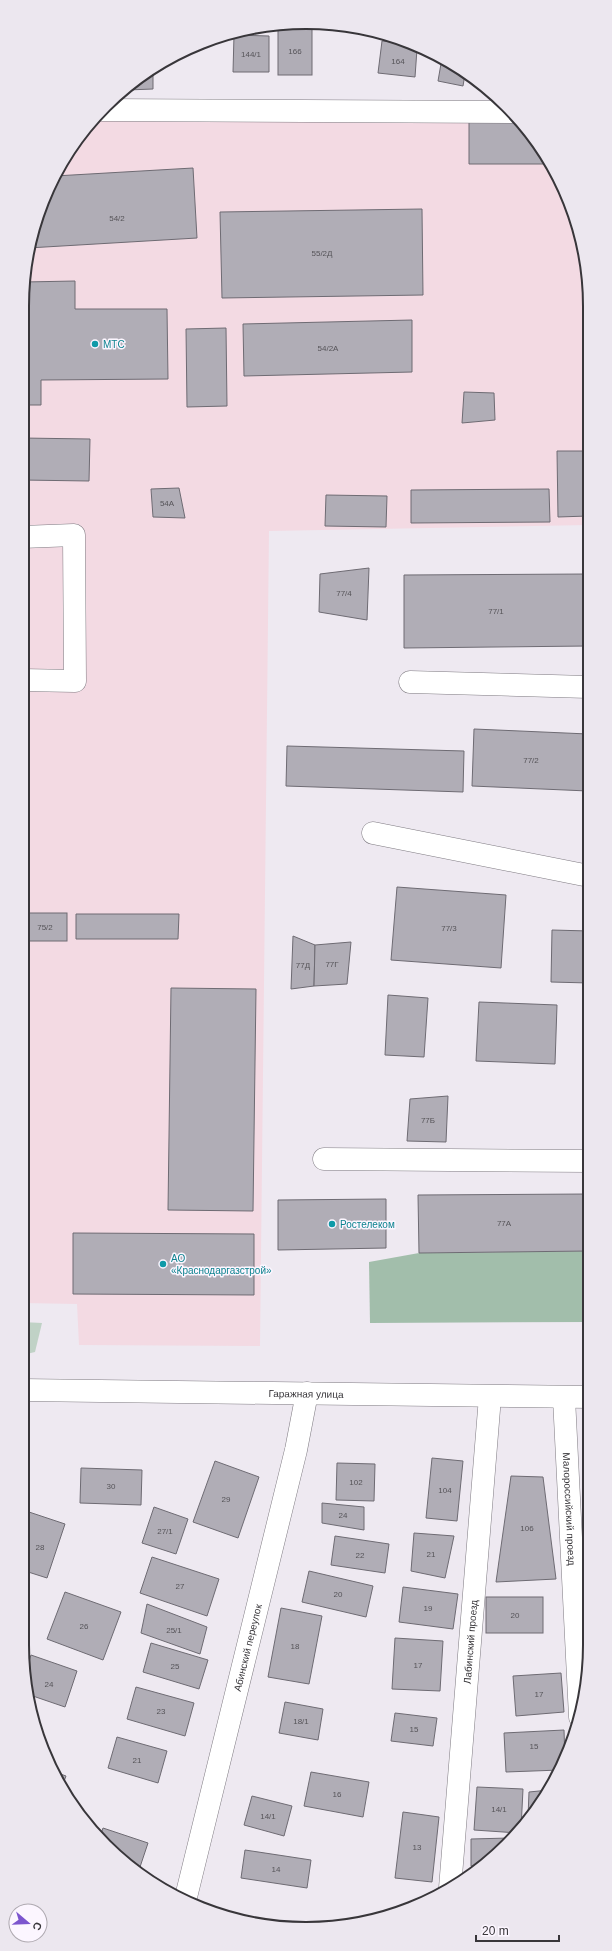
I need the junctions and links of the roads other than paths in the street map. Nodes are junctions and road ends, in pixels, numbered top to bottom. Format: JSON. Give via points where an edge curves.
{"nodes":[{"id":1,"x":110,"y":110,"type":"edge"},
{"id":2,"x":504,"y":112,"type":"edge"},
{"id":3,"x":29,"y":537,"type":"edge"},
{"id":4,"x":29,"y":680,"type":"edge"},
{"id":5,"x":410,"y":682,"type":"dead end"},
{"id":6,"x":583,"y":687,"type":"edge"},
{"id":7,"x":373,"y":833,"type":"dead end"},
{"id":8,"x":583,"y":875,"type":"edge"},
{"id":9,"x":324,"y":1159,"type":"dead end"},
{"id":10,"x":583,"y":1161,"type":"edge"},
{"id":11,"x":307,"y":1393,"type":"junction"},
{"id":12,"x":29,"y":1396,"type":"edge"},
{"id":13,"x":490,"y":1397,"type":"junction"},
{"id":14,"x":583,"y":1397,"type":"edge"},
{"id":15,"x":564,"y":1398,"type":"junction"},
{"id":16,"x":579,"y":1694,"type":"edge"},
{"id":17,"x":451,"y":1881,"type":"edge"},
{"id":18,"x":187,"y":1895,"type":"edge"}],
"edges":[{"from":1,"to":2,"type":"street"},
{"from":3,"to":4,"type":"street","via":[[74,535],[75,681]]},
{"from":5,"to":6,"type":"street"},
{"from":7,"to":8,"type":"street"},
{"from":9,"to":10,"type":"street"},
{"from":11,"to":12,"type":"street","name":"Гаражная улица"},
{"from":11,"to":13,"type":"street","name":"Гаражная улица"},
{"from":11,"to":18,"type":"street","name":"Абинский переулок","via":[[296,1450]]},
{"from":13,"to":15,"type":"street","name":"Гаражная улица"},
{"from":13,"to":17,"type":"street","name":"Лабинский проезд"},
{"from":14,"to":15,"type":"street","name":"Гаражная улица"},
{"from":15,"to":16,"type":"street","name":"Малороссийский проезд"}]}
